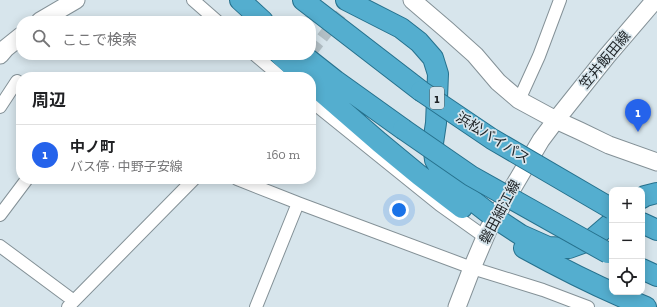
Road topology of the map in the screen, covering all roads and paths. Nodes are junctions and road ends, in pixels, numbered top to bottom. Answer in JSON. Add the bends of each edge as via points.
{"nodes":[{"id":1,"x":76,"y":0,"type":"edge"},
{"id":2,"x":194,"y":0,"type":"edge"},
{"id":3,"x":226,"y":0,"type":"edge"},
{"id":4,"x":240,"y":0,"type":"edge"},
{"id":5,"x":303,"y":0,"type":"edge"},
{"id":6,"x":346,"y":0,"type":"edge"},
{"id":7,"x":412,"y":0,"type":"edge"},
{"id":8,"x":560,"y":0,"type":"edge"},
{"id":9,"x":655,"y":0,"type":"edge"},
{"id":10,"x":49,"y":16,"type":"edge"},
{"id":11,"x":212,"y":16,"type":"edge"},
{"id":12,"x":241,"y":16,"type":"edge"},
{"id":13,"x":258,"y":16,"type":"edge"},
{"id":14,"x":16,"y":40,"type":"edge"},
{"id":15,"x":0,"y":55,"type":"edge"},
{"id":16,"x":261,"y":60,"type":"edge"},
{"id":17,"x":285,"y":60,"type":"edge"},
{"id":18,"x":309,"y":60,"type":"edge"},
{"id":19,"x":275,"y":72,"type":"edge"},
{"id":20,"x":299,"y":72,"type":"edge"},
{"id":21,"x":16,"y":83,"type":"edge"},
{"id":22,"x":316,"y":87,"type":"edge"},
{"id":23,"x":519,"y":100,"type":"junction"},
{"id":24,"x":316,"y":105,"type":"edge"},
{"id":25,"x":0,"y":107,"type":"edge"},
{"id":26,"x":556,"y":120,"type":"junction"},
{"id":27,"x":657,"y":162,"type":"edge"},
{"id":28,"x":23,"y":184,"type":"edge"},
{"id":29,"x":189,"y":184,"type":"edge"},
{"id":30,"x":250,"y":184,"type":"edge"},
{"id":31,"x":657,"y":193,"type":"edge"},
{"id":32,"x":645,"y":196,"type":"edge"},
{"id":33,"x":298,"y":203,"type":"junction"},
{"id":34,"x":609,"y":207,"type":"edge"},
{"id":35,"x":0,"y":216,"type":"edge"},
{"id":36,"x":611,"y":223,"type":"edge"},
{"id":37,"x":645,"y":224,"type":"edge"},
{"id":38,"x":490,"y":228,"type":"junction"},
{"id":39,"x":657,"y":230,"type":"edge"},
{"id":40,"x":0,"y":246,"type":"edge"},
{"id":41,"x":609,"y":253,"type":"edge"},
{"id":42,"x":472,"y":268,"type":"junction"},
{"id":43,"x":645,"y":270,"type":"edge"},
{"id":44,"x":657,"y":276,"type":"edge"},
{"id":45,"x":562,"y":302,"type":"edge"},
{"id":46,"x":71,"y":304,"type":"edge"},
{"id":47,"x":256,"y":307,"type":"edge"},
{"id":48,"x":457,"y":307,"type":"edge"},
{"id":49,"x":588,"y":307,"type":"edge"},
{"id":50,"x":646,"y":307,"type":"edge"}],
"edges":[{"from":1,"to":10,"type":"main road"},
{"from":2,"to":11,"type":"street"},
{"from":3,"to":12,"type":"highway"},
{"from":4,"to":13,"type":"highway"},
{"from":5,"to":34,"type":"highway","name":"浜松バイパス","number":"1","bridge":true,"via":[[421,91],[492,139]]},
{"from":6,"to":38,"type":"highway","number":"1","via":[[401,28],[434,58],[438,74],[433,143],[435,160],[443,174]]},
{"from":7,"to":23,"type":"main road","via":[[475,55],[498,82]]},
{"from":8,"to":23,"type":"street"},
{"from":9,"to":26,"type":"main road","name":"笠井飯田線"},
{"from":14,"to":15,"type":"main road"},
{"from":16,"to":19,"type":"street"},
{"from":17,"to":20,"type":"highway"},
{"from":18,"to":41,"type":"highway","bridge":true,"via":[[471,176]]},
{"from":21,"to":25,"type":"street"},
{"from":22,"to":38,"type":"highway","number":"1","via":[[419,175]]},
{"from":23,"to":26,"type":"main road"},
{"from":24,"to":38,"type":"street","via":[[434,200]]},
{"from":26,"to":27,"type":"main road","via":[[609,145]]},
{"from":26,"to":38,"type":"main road","name":"磐田細江線","via":[[541,140]]},
{"from":28,"to":35,"type":"street"},
{"from":29,"to":46,"type":"street"},
{"from":30,"to":33,"type":"street"},
{"from":31,"to":32,"type":"highway"},
{"from":33,"to":42,"type":"street"},
{"from":33,"to":47,"type":"street"},
{"from":36,"to":38,"type":"highway","number":"1","via":[[591,240],[569,248],[548,247],[521,235]]},
{"from":37,"to":39,"type":"highway"},
{"from":38,"to":42,"type":"main road","name":"磐田細江線"},
{"from":38,"to":50,"type":"highway","number":"1","via":[[575,276]]},
{"from":40,"to":46,"type":"street"},
{"from":42,"to":45,"type":"street","via":[[543,290]]},
{"from":42,"to":48,"type":"main road","name":"磐田細江線"},
{"from":43,"to":44,"type":"highway"},
{"from":45,"to":49,"type":"street"}]}
